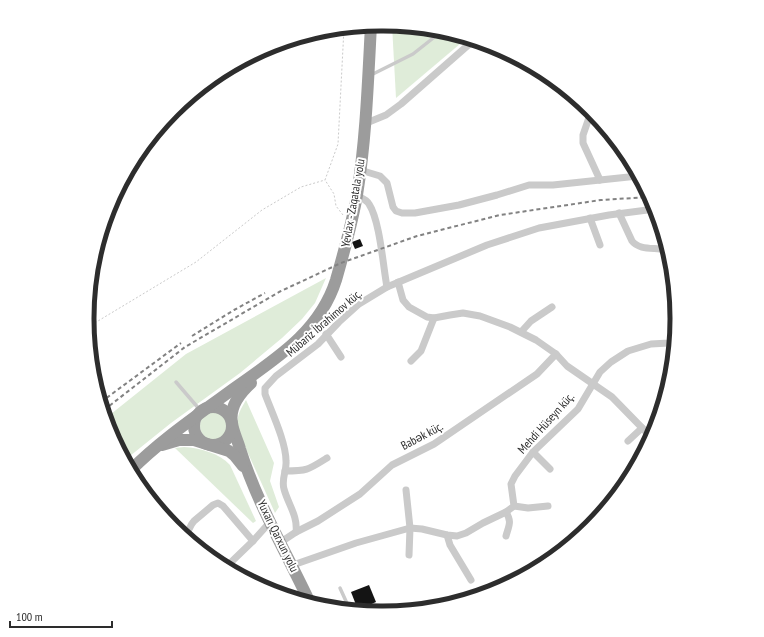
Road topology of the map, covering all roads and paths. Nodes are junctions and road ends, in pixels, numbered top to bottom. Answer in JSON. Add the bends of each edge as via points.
{"nodes":[{"id":1,"x":371,"y":32,"type":"edge"},
{"id":2,"x":344,"y":33,"type":"edge"},
{"id":3,"x":435,"y":36,"type":"edge"},
{"id":4,"x":469,"y":45,"type":"edge"},
{"id":5,"x":368,"y":76,"type":"junction"},
{"id":6,"x":589,"y":119,"type":"edge"},
{"id":7,"x":364,"y":124,"type":"junction"},
{"id":8,"x":360,"y":170,"type":"junction"},
{"id":9,"x":632,"y":177,"type":"edge"},
{"id":10,"x":325,"y":180,"type":"junction"},
{"id":11,"x":600,"y":180,"type":"junction"},
{"id":12,"x":356,"y":195,"type":"junction"},
{"id":13,"x":649,"y":210,"type":"edge"},
{"id":14,"x":619,"y":213,"type":"junction"},
{"id":15,"x":590,"y":218,"type":"junction"},
{"id":16,"x":351,"y":222,"type":"junction"},
{"id":17,"x":600,"y":245,"type":"dead end"},
{"id":18,"x":660,"y":249,"type":"dead end"},
{"id":19,"x":398,"y":282,"type":"junction"},
{"id":20,"x":387,"y":287,"type":"junction"},
{"id":21,"x":552,"y":307,"type":"dead end"},
{"id":22,"x":434,"y":318,"type":"junction"},
{"id":23,"x":94,"y":323,"type":"edge"},
{"id":24,"x":521,"y":332,"type":"junction"},
{"id":25,"x":326,"y":334,"type":"junction"},
{"id":26,"x":668,"y":343,"type":"edge"},
{"id":27,"x":556,"y":354,"type":"junction"},
{"id":28,"x":341,"y":357,"type":"dead end"},
{"id":29,"x":276,"y":358,"type":"junction"},
{"id":30,"x":411,"y":361,"type":"dead end"},
{"id":31,"x":176,"y":382,"type":"dead end"},
{"id":32,"x":592,"y":383,"type":"junction"},
{"id":33,"x":202,"y":412,"type":"junction"},
{"id":34,"x":232,"y":422,"type":"junction"},
{"id":35,"x":642,"y":428,"type":"junction"},
{"id":36,"x":646,"y":432,"type":"edge"},
{"id":37,"x":628,"y":441,"type":"dead end"},
{"id":38,"x":209,"y":445,"type":"junction"},
{"id":39,"x":156,"y":448,"type":"junction"},
{"id":40,"x":533,"y":452,"type":"junction"},
{"id":41,"x":327,"y":458,"type":"dead end"},
{"id":42,"x":136,"y":466,"type":"edge"},
{"id":43,"x":550,"y":469,"type":"dead end"},
{"id":44,"x":247,"y":470,"type":"junction"},
{"id":45,"x":285,"y":471,"type":"junction"},
{"id":46,"x":406,"y":490,"type":"dead end"},
{"id":47,"x":514,"y":506,"type":"junction"},
{"id":48,"x":548,"y":506,"type":"dead end"},
{"id":49,"x":506,"y":512,"type":"junction"},
{"id":50,"x":271,"y":521,"type":"junction"},
{"id":51,"x":410,"y":528,"type":"junction"},
{"id":52,"x":188,"y":531,"type":"edge"},
{"id":53,"x":296,"y":532,"type":"junction"},
{"id":54,"x":447,"y":535,"type":"junction"},
{"id":55,"x":506,"y":536,"type":"dead end"},
{"id":56,"x":253,"y":541,"type":"junction"},
{"id":57,"x":281,"y":542,"type":"junction"},
{"id":58,"x":409,"y":555,"type":"dead end"},
{"id":59,"x":230,"y":563,"type":"edge"},
{"id":60,"x":293,"y":565,"type":"junction"},
{"id":61,"x":471,"y":580,"type":"dead end"},
{"id":62,"x":340,"y":588,"type":"dead end"},
{"id":63,"x":305,"y":595,"type":"edge"},
{"id":64,"x":347,"y":604,"type":"edge"}],
"edges":[{"from":1,"to":5,"type":"highway","name":"Yevlax - Zaqatala yolu"},
{"from":2,"to":10,"type":"path","via":[[338,144]]},
{"from":3,"to":5,"type":"lane","via":[[413,54]]},
{"from":4,"to":7,"type":"street","via":[[401,104],[386,115]]},
{"from":5,"to":7,"type":"highway","name":"Yevlax - Zaqatala yolu"},
{"from":6,"to":11,"type":"street","via":[[583,143]]},
{"from":7,"to":8,"type":"highway","name":"Yevlax - Zaqatala yolu"},
{"from":8,"to":11,"type":"street","via":[[380,176],[387,183],[392,207],[402,213],[459,205],[529,185]]},
{"from":8,"to":12,"type":"highway","name":"Yevlax - Zaqatala yolu"},
{"from":9,"to":11,"type":"street"},
{"from":10,"to":16,"type":"path","via":[[334,194],[336,206]]},
{"from":10,"to":23,"type":"path","via":[[301,186],[262,210],[196,262]]},
{"from":12,"to":16,"type":"highway","name":"Yevlax - Zaqatala yolu"},
{"from":12,"to":20,"type":"street","via":[[369,203],[373,212]]},
{"from":13,"to":14,"type":"street","name":"Mübariz İbrahimov küç."},
{"from":14,"to":15,"type":"street","name":"Mübariz İbrahimov küç."},
{"from":14,"to":18,"type":"street","via":[[635,245]]},
{"from":15,"to":17,"type":"street"},
{"from":15,"to":19,"type":"street","name":"Mübariz İbrahimov küç.","via":[[539,228],[487,245]]},
{"from":16,"to":29,"type":"highway","name":"Yevlax - Zaqatala yolu","via":[[332,293],[324,309],[305,334]]},
{"from":19,"to":20,"type":"street","name":"Mübariz İbrahimov küç."},
{"from":19,"to":22,"type":"street","via":[[403,300],[409,307]]},
{"from":20,"to":25,"type":"street","name":"Mübariz İbrahimov küç.","via":[[359,304]]},
{"from":21,"to":24,"type":"street","via":[[531,321]]},
{"from":22,"to":24,"type":"street","via":[[463,313],[480,316]]},
{"from":22,"to":30,"type":"street","via":[[422,351]]},
{"from":24,"to":27,"type":"street"},
{"from":25,"to":28,"type":"street"},
{"from":25,"to":45,"type":"street","name":"Mübariz İbrahimov küç.","via":[[318,344],[276,376],[265,388],[285,451]]},
{"from":26,"to":32,"type":"street","name":"Mehdi Hüseyn küç.","via":[[650,344],[628,351],[611,362]]},
{"from":27,"to":32,"type":"street","via":[[567,366]]},
{"from":27,"to":53,"type":"street","name":"Babək küç.","via":[[537,374],[434,444],[392,465],[360,494]]},
{"from":29,"to":33,"type":"highway"},
{"from":29,"to":34,"type":"highway","via":[[240,394],[234,407]]},
{"from":31,"to":33,"type":"lane"},
{"from":32,"to":35,"type":"street","via":[[622,407]]},
{"from":32,"to":40,"type":"street","name":"Mehdi Hüseyn küç.","via":[[578,409]]},
{"from":33,"to":34,"type":"highway","via":[[214,408],[222,410]]},
{"from":33,"to":38,"type":"highway","via":[[195,422],[195,430],[199,438]]},
{"from":33,"to":39,"type":"highway"},
{"from":34,"to":38,"type":"highway","via":[[230,435],[225,441]]},
{"from":34,"to":44,"type":"highway"},
{"from":35,"to":36,"type":"street"},
{"from":35,"to":37,"type":"street"},
{"from":38,"to":39,"type":"highway","via":[[194,440],[179,440]]},
{"from":38,"to":44,"type":"highway","via":[[229,451]]},
{"from":39,"to":42,"type":"highway"},
{"from":40,"to":43,"type":"street"},
{"from":40,"to":47,"type":"street","name":"Mehdi Hüseyn küç.","via":[[514,476],[511,484]]},
{"from":41,"to":45,"type":"street","via":[[310,469]]},
{"from":44,"to":50,"type":"highway","name":"Yuxarı Qarxun yolu"},
{"from":45,"to":53,"type":"street","name":"Mübariz İbrahimov küç.","via":[[283,488],[296,520]]},
{"from":46,"to":51,"type":"street"},
{"from":47,"to":48,"type":"street"},
{"from":47,"to":49,"type":"street"},
{"from":49,"to":54,"type":"street","via":[[466,533],[457,536]]},
{"from":49,"to":55,"type":"street","via":[[510,519]]},
{"from":50,"to":56,"type":"street"},
{"from":50,"to":57,"type":"highway","name":"Yuxarı Qarxun yolu"},
{"from":51,"to":54,"type":"street"},
{"from":51,"to":58,"type":"street"},
{"from":51,"to":60,"type":"street"},
{"from":52,"to":56,"type":"street","via":[[194,521],[218,503]]},
{"from":53,"to":57,"type":"street"},
{"from":54,"to":61,"type":"street","via":[[450,545]]},
{"from":56,"to":59,"type":"street"},
{"from":57,"to":60,"type":"highway","name":"Yuxarı Qarxun yolu"},
{"from":60,"to":63,"type":"highway","name":"Yuxarı Qarxun yolu"},
{"from":62,"to":64,"type":"lane"}]}
